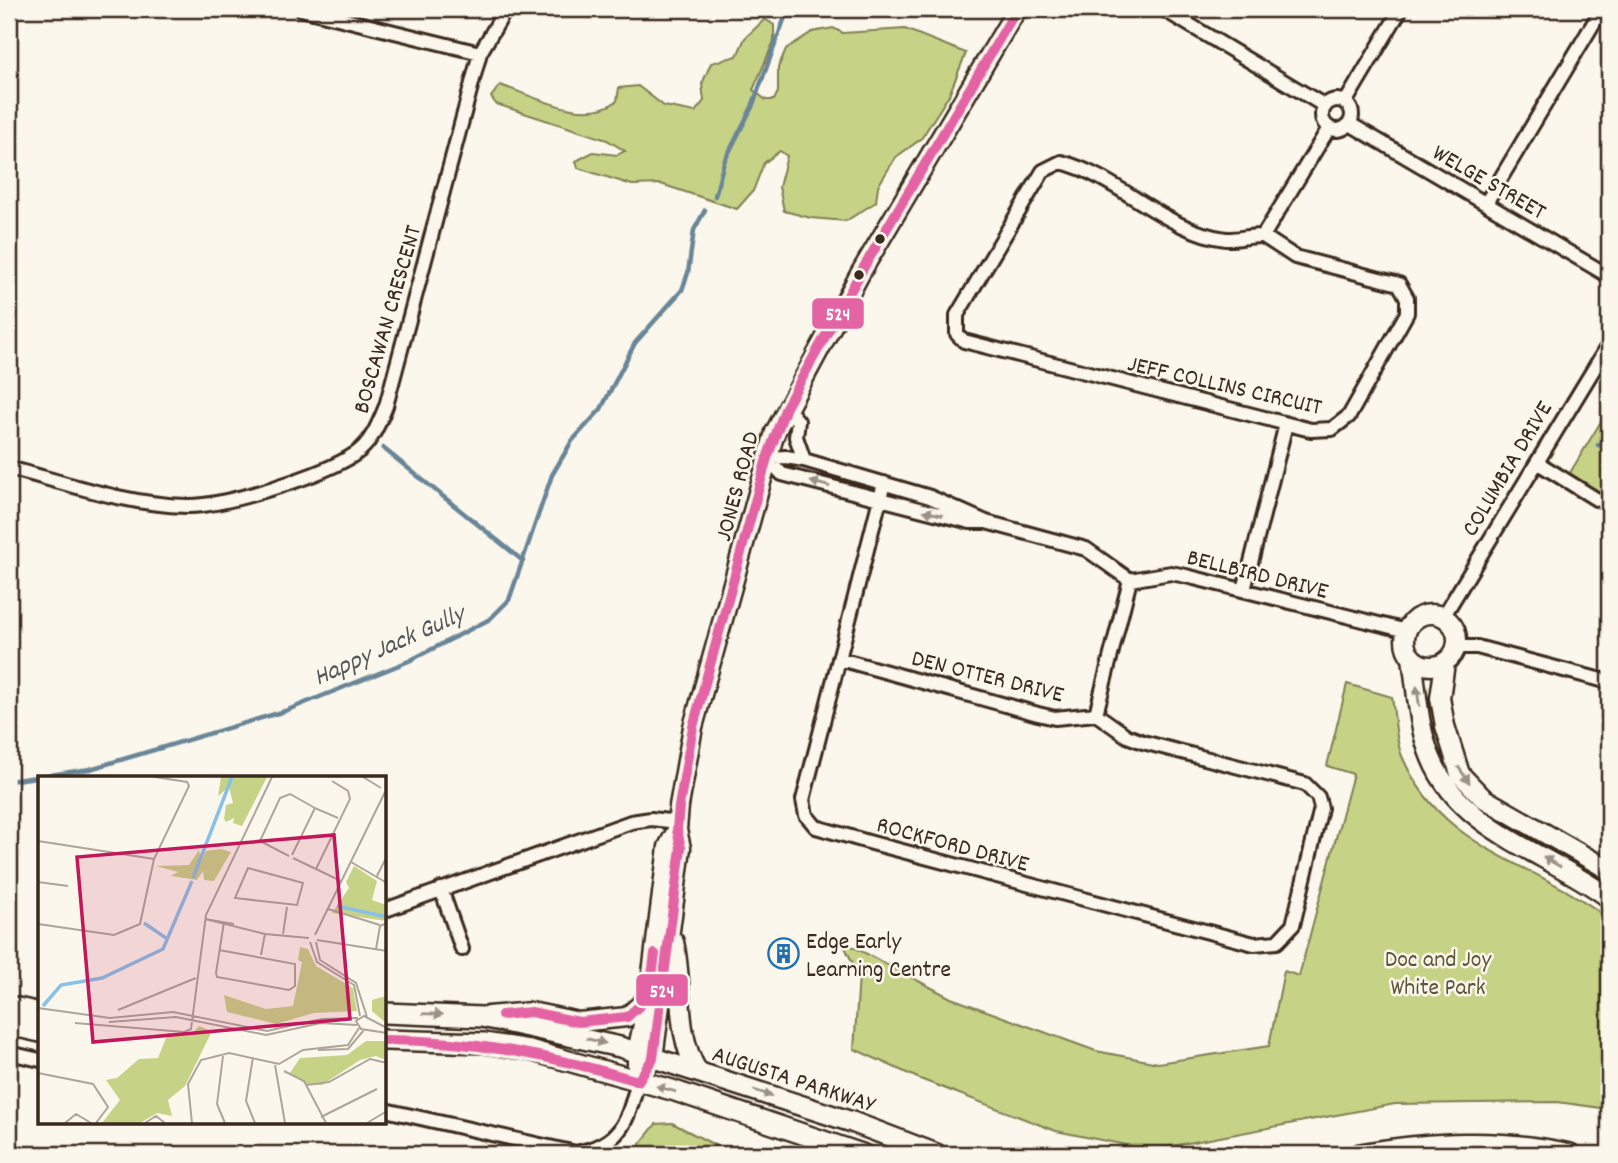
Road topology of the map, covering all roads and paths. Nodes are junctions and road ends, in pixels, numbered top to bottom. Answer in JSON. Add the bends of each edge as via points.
{"nodes":[{"id":1,"x":300,"y":9,"type":"edge"},
{"id":2,"x":506,"y":9,"type":"edge"},
{"id":3,"x":1017,"y":9,"type":"edge"},
{"id":4,"x":1163,"y":9,"type":"edge"},
{"id":5,"x":1401,"y":9,"type":"edge"},
{"id":6,"x":1602,"y":9,"type":"edge"},
{"id":7,"x":480,"y":53,"type":"junction"},
{"id":8,"x":1345,"y":103,"type":"junction"},
{"id":9,"x":1325,"y":106,"type":"junction"},
{"id":10,"x":1350,"y":124,"type":"junction"},
{"id":11,"x":1329,"y":128,"type":"junction"},
{"id":12,"x":1486,"y":203,"type":"junction"},
{"id":13,"x":1263,"y":236,"type":"junction"},
{"id":14,"x":1609,"y":276,"type":"edge"},
{"id":15,"x":1609,"y":344,"type":"edge"},
{"id":16,"x":786,"y":407,"type":"junction"},
{"id":17,"x":1286,"y":424,"type":"junction"},
{"id":18,"x":767,"y":458,"type":"junction"},
{"id":19,"x":804,"y":460,"type":"junction"},
{"id":20,"x":1538,"y":463,"type":"junction"},
{"id":21,"x":9,"y":468,"type":"edge"},
{"id":22,"x":884,"y":483,"type":"junction"},
{"id":23,"x":880,"y":500,"type":"junction"},
{"id":24,"x":1609,"y":502,"type":"edge"},
{"id":25,"x":986,"y":522,"type":"junction"},
{"id":26,"x":1130,"y":580,"type":"junction"},
{"id":27,"x":1244,"y":590,"type":"junction"},
{"id":28,"x":1443,"y":617,"type":"junction"},
{"id":29,"x":1407,"y":631,"type":"junction"},
{"id":30,"x":1457,"y":647,"type":"junction"},
{"id":31,"x":1412,"y":658,"type":"junction"},
{"id":32,"x":840,"y":659,"type":"junction"},
{"id":33,"x":1445,"y":663,"type":"junction"},
{"id":34,"x":1609,"y":682,"type":"edge"},
{"id":35,"x":1096,"y":714,"type":"junction"},
{"id":36,"x":1318,"y":797,"type":"joint"},
{"id":37,"x":678,"y":826,"type":"junction"},
{"id":38,"x":1609,"y":870,"type":"edge"},
{"id":39,"x":441,"y":889,"type":"junction"},
{"id":40,"x":1609,"y":898,"type":"edge"},
{"id":41,"x":387,"y":909,"type":"edge"},
{"id":42,"x":672,"y":932,"type":"junction"},
{"id":43,"x":462,"y":949,"type":"dead end"},
{"id":44,"x":649,"y":998,"type":"junction"},
{"id":45,"x":9,"y":1006,"type":"edge"},
{"id":46,"x":38,"y":1013,"type":"edge"},
{"id":47,"x":387,"y":1013,"type":"edge"},
{"id":48,"x":482,"y":1017,"type":"junction"},
{"id":49,"x":9,"y":1025,"type":"edge"},
{"id":50,"x":38,"y":1032,"type":"edge"},
{"id":51,"x":387,"y":1040,"type":"edge"},
{"id":52,"x":9,"y":1053,"type":"edge"},
{"id":53,"x":645,"y":1055,"type":"junction"},
{"id":54,"x":38,"y":1060,"type":"edge"},
{"id":55,"x":698,"y":1072,"type":"junction"},
{"id":56,"x":638,"y":1081,"type":"junction"},
{"id":57,"x":387,"y":1110,"type":"edge"},
{"id":58,"x":862,"y":1154,"type":"edge"},
{"id":59,"x":936,"y":1154,"type":"edge"},
{"id":60,"x":1360,"y":1154,"type":"edge"},
{"id":61,"x":1570,"y":1154,"type":"edge"}],
"edges":[{"from":1,"to":7,"type":"street"},
{"from":2,"to":7,"type":"street","name":"BOSCAWAN CRESCENT"},
{"from":3,"to":16,"type":"street","name":"JONES ROAD"},
{"from":4,"to":9,"type":"street"},
{"from":5,"to":8,"type":"street"},
{"from":6,"to":12,"type":"street"},
{"from":7,"to":21,"type":"street","name":"BOSCAWAN CRESCENT","via":[[386,405],[376,431],[356,454],[236,499],[188,506],[141,501]]},
{"from":8,"to":9,"type":"street","via":[[1333,101]]},
{"from":8,"to":10,"type":"street","via":[[1352,113]]},
{"from":9,"to":11,"type":"street","via":[[1323,121]]},
{"from":10,"to":11,"type":"street","via":[[1339,130]]},
{"from":10,"to":12,"type":"street","name":"WELGE STREET"},
{"from":11,"to":13,"type":"street"},
{"from":12,"to":14,"type":"street","name":"WELGE STREET"},
{"from":13,"to":17,"type":"street","name":"JEFF COLLINS CIRCUIT","via":[[1295,257],[1399,284],[1407,298],[1404,321],[1349,416],[1332,429]]},
{"from":13,"to":17,"type":"street","name":"JEFF COLLINS CIRCUIT","via":[[1227,239],[1172,221],[1083,168],[1061,162],[1043,170],[955,323],[957,334],[972,345]]},
{"from":15,"to":20,"type":"street","name":"COLUMBIA DRIVE"},
{"from":16,"to":18,"type":"street","name":"JONES ROAD"},
{"from":16,"to":19,"type":"street","via":[[798,421],[796,437]]},
{"from":17,"to":27,"type":"street"},
{"from":18,"to":19,"type":"street"},
{"from":23,"to":18,"type":"street","one_way":true,"via":[[782,474]]},
{"from":18,"to":37,"type":"street","name":"JONES ROAD","via":[[693,727]]},
{"from":19,"to":22,"type":"street"},
{"from":20,"to":24,"type":"street","via":[[1596,499]]},
{"from":20,"to":28,"type":"street","name":"COLUMBIA DRIVE"},
{"from":22,"to":23,"type":"street","name":"ROCKFORD DRIVE"},
{"from":22,"to":25,"type":"street"},
{"from":25,"to":23,"type":"street","one_way":true},
{"from":23,"to":32,"type":"street","name":"ROCKFORD DRIVE"},
{"from":25,"to":26,"type":"street","via":[[1086,550]]},
{"from":26,"to":27,"type":"street","name":"BELLBIRD DRIVE","via":[[1171,573]]},
{"from":26,"to":35,"type":"street"},
{"from":27,"to":29,"type":"street","name":"BELLBIRD DRIVE"},
{"from":28,"to":29,"type":"street","via":[[1426,615]]},
{"from":28,"to":30,"type":"street","via":[[1455,630]]},
{"from":29,"to":31,"type":"street","via":[[1406,645]]},
{"from":30,"to":33,"type":"street"},
{"from":30,"to":34,"type":"street","via":[[1477,647]]},
{"from":31,"to":33,"type":"street","via":[[1431,666]]},
{"from":40,"to":31,"type":"street","one_way":true,"via":[[1471,815],[1443,783],[1423,731]]},
{"from":32,"to":35,"type":"street","name":"DEN OTTER DRIVE","via":[[1038,715]]},
{"from":32,"to":36,"type":"street","name":"ROCKFORD DRIVE","via":[[803,800],[809,822],[827,831],[1266,944],[1277,942],[1293,925],[1320,818]]},
{"from":33,"to":38,"type":"street","one_way":true,"via":[[1440,698],[1461,774],[1483,798]]},
{"from":35,"to":36,"type":"street","name":"DEN OTTER DRIVE","via":[[1127,736],[1305,784]]},
{"from":37,"to":39,"type":"street","via":[[651,820],[631,822]]},
{"from":37,"to":42,"type":"street","name":"JONES ROAD","via":[[681,848]]},
{"from":37,"to":44,"type":"street","name":"JONES ROAD","via":[[668,847]]},
{"from":39,"to":41,"type":"street"},
{"from":39,"to":43,"type":"street"},
{"from":42,"to":53,"type":"street","name":"JONES ROAD"},
{"from":42,"to":55,"type":"street","via":[[680,969],[685,1045]]},
{"from":44,"to":48,"type":"street","via":[[627,1017],[579,1022],[531,1012]]},
{"from":44,"to":53,"type":"street","name":"JONES ROAD"},
{"from":45,"to":46,"type":"main road"},
{"from":47,"to":48,"type":"main road","one_way":true},
{"from":48,"to":53,"type":"main road","one_way":true},
{"from":49,"to":50,"type":"main road"},
{"from":51,"to":56,"type":"main road","via":[[484,1043]]},
{"from":52,"to":54,"type":"street"},
{"from":53,"to":55,"type":"main road","name":"AUGUSTA PARKWAY"},
{"from":53,"to":56,"type":"street","name":"JONES ROAD"},
{"from":55,"to":59,"type":"main road","name":"AUGUSTA PARKWAY","one_way":true},
{"from":56,"to":57,"type":"street","via":[[626,1121],[616,1135],[602,1146],[576,1153]]},
{"from":58,"to":56,"type":"main road","name":"AUGUSTA PARKWAY","one_way":true},
{"from":60,"to":61,"type":"main road","via":[[1405,1146],[1488,1142]]}]}
